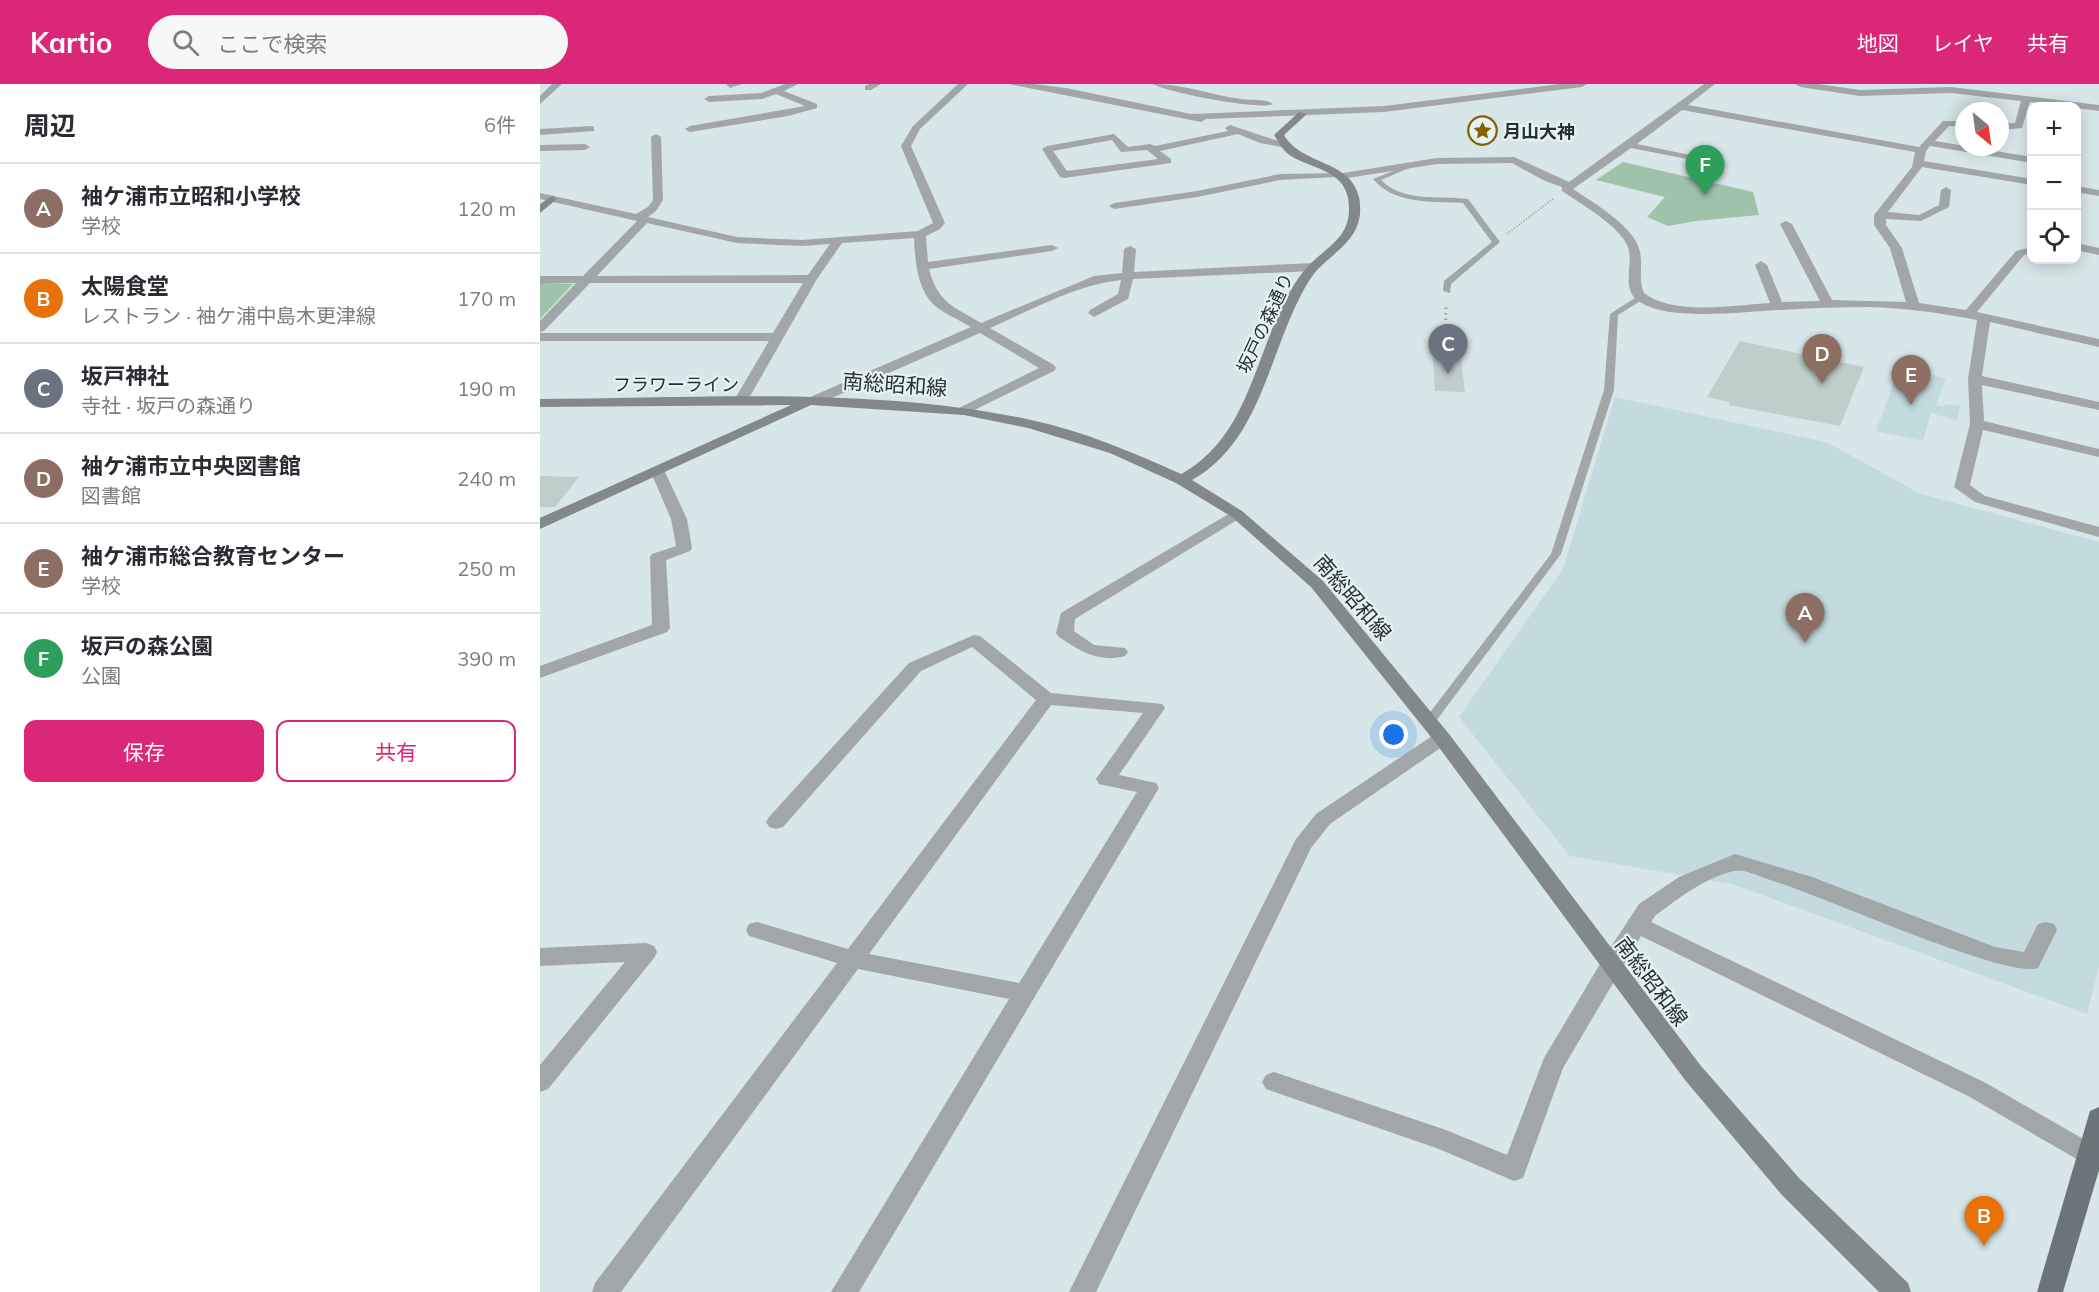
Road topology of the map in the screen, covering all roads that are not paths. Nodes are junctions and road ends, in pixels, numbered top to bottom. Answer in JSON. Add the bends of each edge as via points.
{"nodes":[{"id":1,"x":557,"y":84,"type":"edge"},
{"id":2,"x":793,"y":84,"type":"edge"},
{"id":3,"x":963,"y":84,"type":"edge"},
{"id":4,"x":1014,"y":84,"type":"edge"},
{"id":5,"x":1158,"y":84,"type":"edge"},
{"id":6,"x":1582,"y":84,"type":"edge"},
{"id":7,"x":1710,"y":84,"type":"edge"},
{"id":8,"x":1800,"y":84,"type":"edge"},
{"id":9,"x":1562,"y":85,"type":"edge"},
{"id":10,"x":779,"y":90,"type":"junction"},
{"id":11,"x":2024,"y":96,"type":"junction"},
{"id":12,"x":709,"y":99,"type":"dead end"},
{"id":13,"x":540,"y":100,"type":"edge"},
{"id":14,"x":2052,"y":102,"type":"edge"},
{"id":15,"x":2081,"y":106,"type":"edge"},
{"id":16,"x":1681,"y":108,"type":"junction"},
{"id":17,"x":2099,"y":108,"type":"edge"},
{"id":18,"x":1302,"y":114,"type":"junction"},
{"id":19,"x":1190,"y":117,"type":"junction"},
{"id":20,"x":1955,"y":124,"type":"edge"},
{"id":21,"x":2009,"y":127,"type":"edge"},
{"id":22,"x":591,"y":129,"type":"dead end"},
{"id":23,"x":690,"y":129,"type":"dead end"},
{"id":24,"x":1240,"y":131,"type":"junction"},
{"id":25,"x":540,"y":132,"type":"edge"},
{"id":26,"x":656,"y":136,"type":"dead end"},
{"id":27,"x":1282,"y":144,"type":"junction"},
{"id":28,"x":1629,"y":145,"type":"junction"},
{"id":29,"x":1924,"y":146,"type":"junction"},
{"id":30,"x":585,"y":147,"type":"dead end"},
{"id":31,"x":540,"y":148,"type":"edge"},
{"id":32,"x":1152,"y":150,"type":"junction"},
{"id":33,"x":2027,"y":159,"type":"edge"},
{"id":34,"x":1918,"y":163,"type":"junction"},
{"id":35,"x":1719,"y":164,"type":"dead end"},
{"id":36,"x":1413,"y":165,"type":"junction"},
{"id":37,"x":1340,"y":175,"type":"junction"},
{"id":38,"x":2027,"y":181,"type":"edge"},
{"id":39,"x":1568,"y":187,"type":"junction"},
{"id":40,"x":1946,"y":190,"type":"dead end"},
{"id":41,"x":2081,"y":190,"type":"edge"},
{"id":42,"x":2099,"y":193,"type":"edge"},
{"id":43,"x":540,"y":196,"type":"edge"},
{"id":44,"x":552,"y":198,"type":"junction"},
{"id":45,"x":1114,"y":206,"type":"dead end"},
{"id":46,"x":540,"y":210,"type":"edge"},
{"id":47,"x":1880,"y":214,"type":"junction"},
{"id":48,"x":641,"y":219,"type":"junction"},
{"id":49,"x":1786,"y":224,"type":"dead end"},
{"id":50,"x":920,"y":234,"type":"junction"},
{"id":51,"x":838,"y":242,"type":"junction"},
{"id":52,"x":2081,"y":247,"type":"edge"},
{"id":53,"x":1052,"y":248,"type":"dead end"},
{"id":54,"x":1130,"y":249,"type":"dead end"},
{"id":55,"x":2027,"y":251,"type":"edge"},
{"id":56,"x":2099,"y":252,"type":"edge"},
{"id":57,"x":1761,"y":265,"type":"dead end"},
{"id":58,"x":923,"y":266,"type":"junction"},
{"id":59,"x":1312,"y":267,"type":"junction"},
{"id":60,"x":1128,"y":276,"type":"junction"},
{"id":61,"x":811,"y":279,"type":"junction"},
{"id":62,"x":540,"y":280,"type":"edge"},
{"id":63,"x":587,"y":280,"type":"junction"},
{"id":64,"x":1447,"y":291,"type":"road end"},
{"id":65,"x":1641,"y":298,"type":"junction"},
{"id":66,"x":1828,"y":305,"type":"junction"},
{"id":67,"x":1777,"y":306,"type":"junction"},
{"id":68,"x":1914,"y":306,"type":"junction"},
{"id":69,"x":1094,"y":313,"type":"dead end"},
{"id":70,"x":1977,"y":316,"type":"junction"},
{"id":71,"x":980,"y":326,"type":"junction"},
{"id":72,"x":540,"y":328,"type":"edge"},
{"id":73,"x":540,"y":337,"type":"edge"},
{"id":74,"x":776,"y":337,"type":"junction"},
{"id":75,"x":2099,"y":343,"type":"edge"},
{"id":76,"x":1976,"y":379,"type":"junction"},
{"id":77,"x":813,"y":401,"type":"junction"},
{"id":78,"x":740,"y":402,"type":"junction"},
{"id":79,"x":540,"y":403,"type":"edge"},
{"id":80,"x":2099,"y":406,"type":"edge"},
{"id":81,"x":964,"y":411,"type":"junction"},
{"id":82,"x":1977,"y":424,"type":"junction"},
{"id":83,"x":2099,"y":453,"type":"edge"},
{"id":84,"x":657,"y":470,"type":"junction"},
{"id":85,"x":1181,"y":480,"type":"junction"},
{"id":86,"x":1237,"y":514,"type":"junction"},
{"id":87,"x":540,"y":524,"type":"edge"},
{"id":88,"x":2099,"y":532,"type":"edge"},
{"id":89,"x":1119,"y":652,"type":"dead end"},
{"id":90,"x":540,"y":672,"type":"edge"},
{"id":91,"x":1046,"y":699,"type":"junction"},
{"id":92,"x":1436,"y":730,"type":"junction"},
{"id":93,"x":776,"y":822,"type":"dead end"},
{"id":94,"x":1638,"y":925,"type":"junction"},
{"id":95,"x":757,"y":930,"type":"dead end"},
{"id":96,"x":2046,"y":930,"type":"dead end"},
{"id":97,"x":540,"y":957,"type":"edge"},
{"id":98,"x":852,"y":959,"type":"junction"},
{"id":99,"x":1611,"y":965,"type":"junction"},
{"id":100,"x":1024,"y":993,"type":"junction"},
{"id":101,"x":540,"y":1082,"type":"edge"},
{"id":102,"x":1274,"y":1082,"type":"dead end"},
{"id":103,"x":2099,"y":1118,"type":"edge"},
{"id":104,"x":2095,"y":1158,"type":"edge"},
{"id":105,"x":1885,"y":1287,"type":"edge"},
{"id":106,"x":604,"y":1292,"type":"edge"},
{"id":107,"x":844,"y":1292,"type":"edge"},
{"id":108,"x":1082,"y":1292,"type":"edge"},
{"id":109,"x":2050,"y":1292,"type":"edge"}],
"edges":[{"from":1,"to":13,"type":"street"},
{"from":2,"to":10,"type":"street"},
{"from":3,"to":50,"type":"street","via":[[916,128],[906,146],[939,223]]},
{"from":4,"to":19,"type":"street"},
{"from":5,"to":18,"type":"street","via":[[1241,102],[1308,107]]},
{"from":6,"to":9,"type":"street"},
{"from":7,"to":16,"type":"street"},
{"from":8,"to":11,"type":"street","via":[[1860,93],[1951,90]]},
{"from":9,"to":18,"type":"street","via":[[1384,109]]},
{"from":10,"to":12,"type":"street","via":[[762,96]]},
{"from":10,"to":23,"type":"street","via":[[814,106],[788,114]]},
{"from":11,"to":14,"type":"street"},
{"from":11,"to":21,"type":"street","via":[[2019,126]]},
{"from":15,"to":17,"type":"street"},
{"from":16,"to":28,"type":"street"},
{"from":16,"to":29,"type":"street","via":[[1815,132]]},
{"from":18,"to":19,"type":"street"},
{"from":18,"to":27,"type":"main road","via":[[1280,135]]},
{"from":19,"to":24,"type":"street"},
{"from":20,"to":29,"type":"street","via":[[1946,123]]},
{"from":22,"to":25,"type":"street"},
{"from":24,"to":27,"type":"street"},
{"from":24,"to":32,"type":"street"},
{"from":26,"to":48,"type":"street","via":[[658,200]]},
{"from":27,"to":37,"type":"main road"},
{"from":28,"to":35,"type":"street"},
{"from":28,"to":39,"type":"street"},
{"from":29,"to":33,"type":"street"},
{"from":29,"to":34,"type":"street"},
{"from":30,"to":31,"type":"street"},
{"from":32,"to":32,"type":"street","via":[[1125,150],[1114,137],[1047,149],[1064,175],[1167,161]]},
{"from":34,"to":38,"type":"street"},
{"from":34,"to":47,"type":"street"},
{"from":36,"to":37,"type":"street"},
{"from":36,"to":39,"type":"street","via":[[1466,159],[1514,160]]},
{"from":36,"to":64,"type":"lane","via":[[1376,179],[1390,191],[1465,201],[1496,242],[1447,282]]},
{"from":37,"to":45,"type":"street","via":[[1280,177]]},
{"from":37,"to":59,"type":"main road","name":"坂戸の森通り","via":[[1353,196],[1353,225],[1345,241]]},
{"from":39,"to":65,"type":"street","via":[[1631,242],[1635,251],[1635,291]]},
{"from":40,"to":47,"type":"street","via":[[1944,207],[1921,218]]},
{"from":41,"to":42,"type":"street"},
{"from":43,"to":44,"type":"street"},
{"from":44,"to":46,"type":"main road"},
{"from":44,"to":48,"type":"street"},
{"from":47,"to":68,"type":"street","via":[[1880,225],[1896,248]]},
{"from":48,"to":51,"type":"street","via":[[737,240]]},
{"from":48,"to":63,"type":"street"},
{"from":49,"to":66,"type":"street"},
{"from":50,"to":51,"type":"street"},
{"from":50,"to":58,"type":"street"},
{"from":51,"to":61,"type":"street"},
{"from":52,"to":56,"type":"street"},
{"from":53,"to":58,"type":"street"},
{"from":54,"to":60,"type":"street"},
{"from":55,"to":70,"type":"street","via":[[2020,253]]},
{"from":57,"to":67,"type":"street"},
{"from":58,"to":71,"type":"street","via":[[930,292],[939,303]]},
{"from":59,"to":60,"type":"street"},
{"from":59,"to":85,"type":"main road","name":"坂戸の森通り","via":[[1228,442],[1212,463]]},
{"from":60,"to":69,"type":"street","via":[[1124,296]]},
{"from":60,"to":71,"type":"street","via":[[1098,279]]},
{"from":61,"to":63,"type":"street"},
{"from":61,"to":74,"type":"street"},
{"from":62,"to":63,"type":"street"},
{"from":63,"to":72,"type":"street"},
{"from":65,"to":67,"type":"street","via":[[1665,306],[1713,310]]},
{"from":65,"to":92,"type":"lane","via":[[1614,314],[1609,390],[1556,554]]},
{"from":66,"to":67,"type":"street"},
{"from":66,"to":68,"type":"street"},
{"from":68,"to":70,"type":"street"},
{"from":70,"to":75,"type":"street"},
{"from":70,"to":76,"type":"street"},
{"from":71,"to":77,"type":"street"},
{"from":71,"to":81,"type":"street","via":[[1048,368]]},
{"from":73,"to":74,"type":"street"},
{"from":74,"to":78,"type":"street"},
{"from":76,"to":80,"type":"street"},
{"from":76,"to":82,"type":"street"},
{"from":77,"to":78,"type":"main road","name":"フラワーライン"},
{"from":77,"to":81,"type":"main road","name":"南総昭和線"},
{"from":77,"to":84,"type":"main road","name":"南総昭和線"},
{"from":78,"to":79,"type":"main road","name":"フラワーライン"},
{"from":81,"to":85,"type":"main road","name":"南総昭和線","via":[[1078,437]]},
{"from":82,"to":83,"type":"street"},
{"from":82,"to":88,"type":"street","via":[[1962,487],[1980,499]]},
{"from":84,"to":87,"type":"main road","name":"南総昭和線"},
{"from":84,"to":90,"type":"street","via":[[679,519],[684,548],[658,556],[661,628]]},
{"from":85,"to":86,"type":"main road","name":"南総昭和線"},
{"from":86,"to":89,"type":"street","via":[[1067,617],[1065,633],[1090,650]]},
{"from":86,"to":92,"type":"main road","name":"南総昭和線","via":[[1317,584]]},
{"from":91,"to":93,"type":"street","via":[[974,640],[915,667]]},
{"from":91,"to":98,"type":"street"},
{"from":91,"to":100,"type":"street","via":[[1156,708],[1106,779],[1149,788]]},
{"from":92,"to":99,"type":"main road","name":"南総昭和線"},
{"from":92,"to":108,"type":"street","via":[[1323,819],[1303,844]]},
{"from":94,"to":96,"type":"street","via":[[1647,910],[1686,882],[1734,862],[1805,883],[1993,955],[2031,962]]},
{"from":94,"to":99,"type":"street"},
{"from":94,"to":104,"type":"street","via":[[1976,1089]]},
{"from":95,"to":98,"type":"street"},
{"from":97,"to":101,"type":"street","via":[[646,952]]},
{"from":98,"to":100,"type":"street"},
{"from":98,"to":106,"type":"street"},
{"from":99,"to":102,"type":"street","via":[[1552,1065],[1514,1170],[1446,1141]]},
{"from":99,"to":105,"type":"main road","name":"南総昭和線","via":[[1693,1073]]},
{"from":100,"to":107,"type":"street"},
{"from":103,"to":104,"type":"main road"},
{"from":104,"to":109,"type":"main road"}]}
